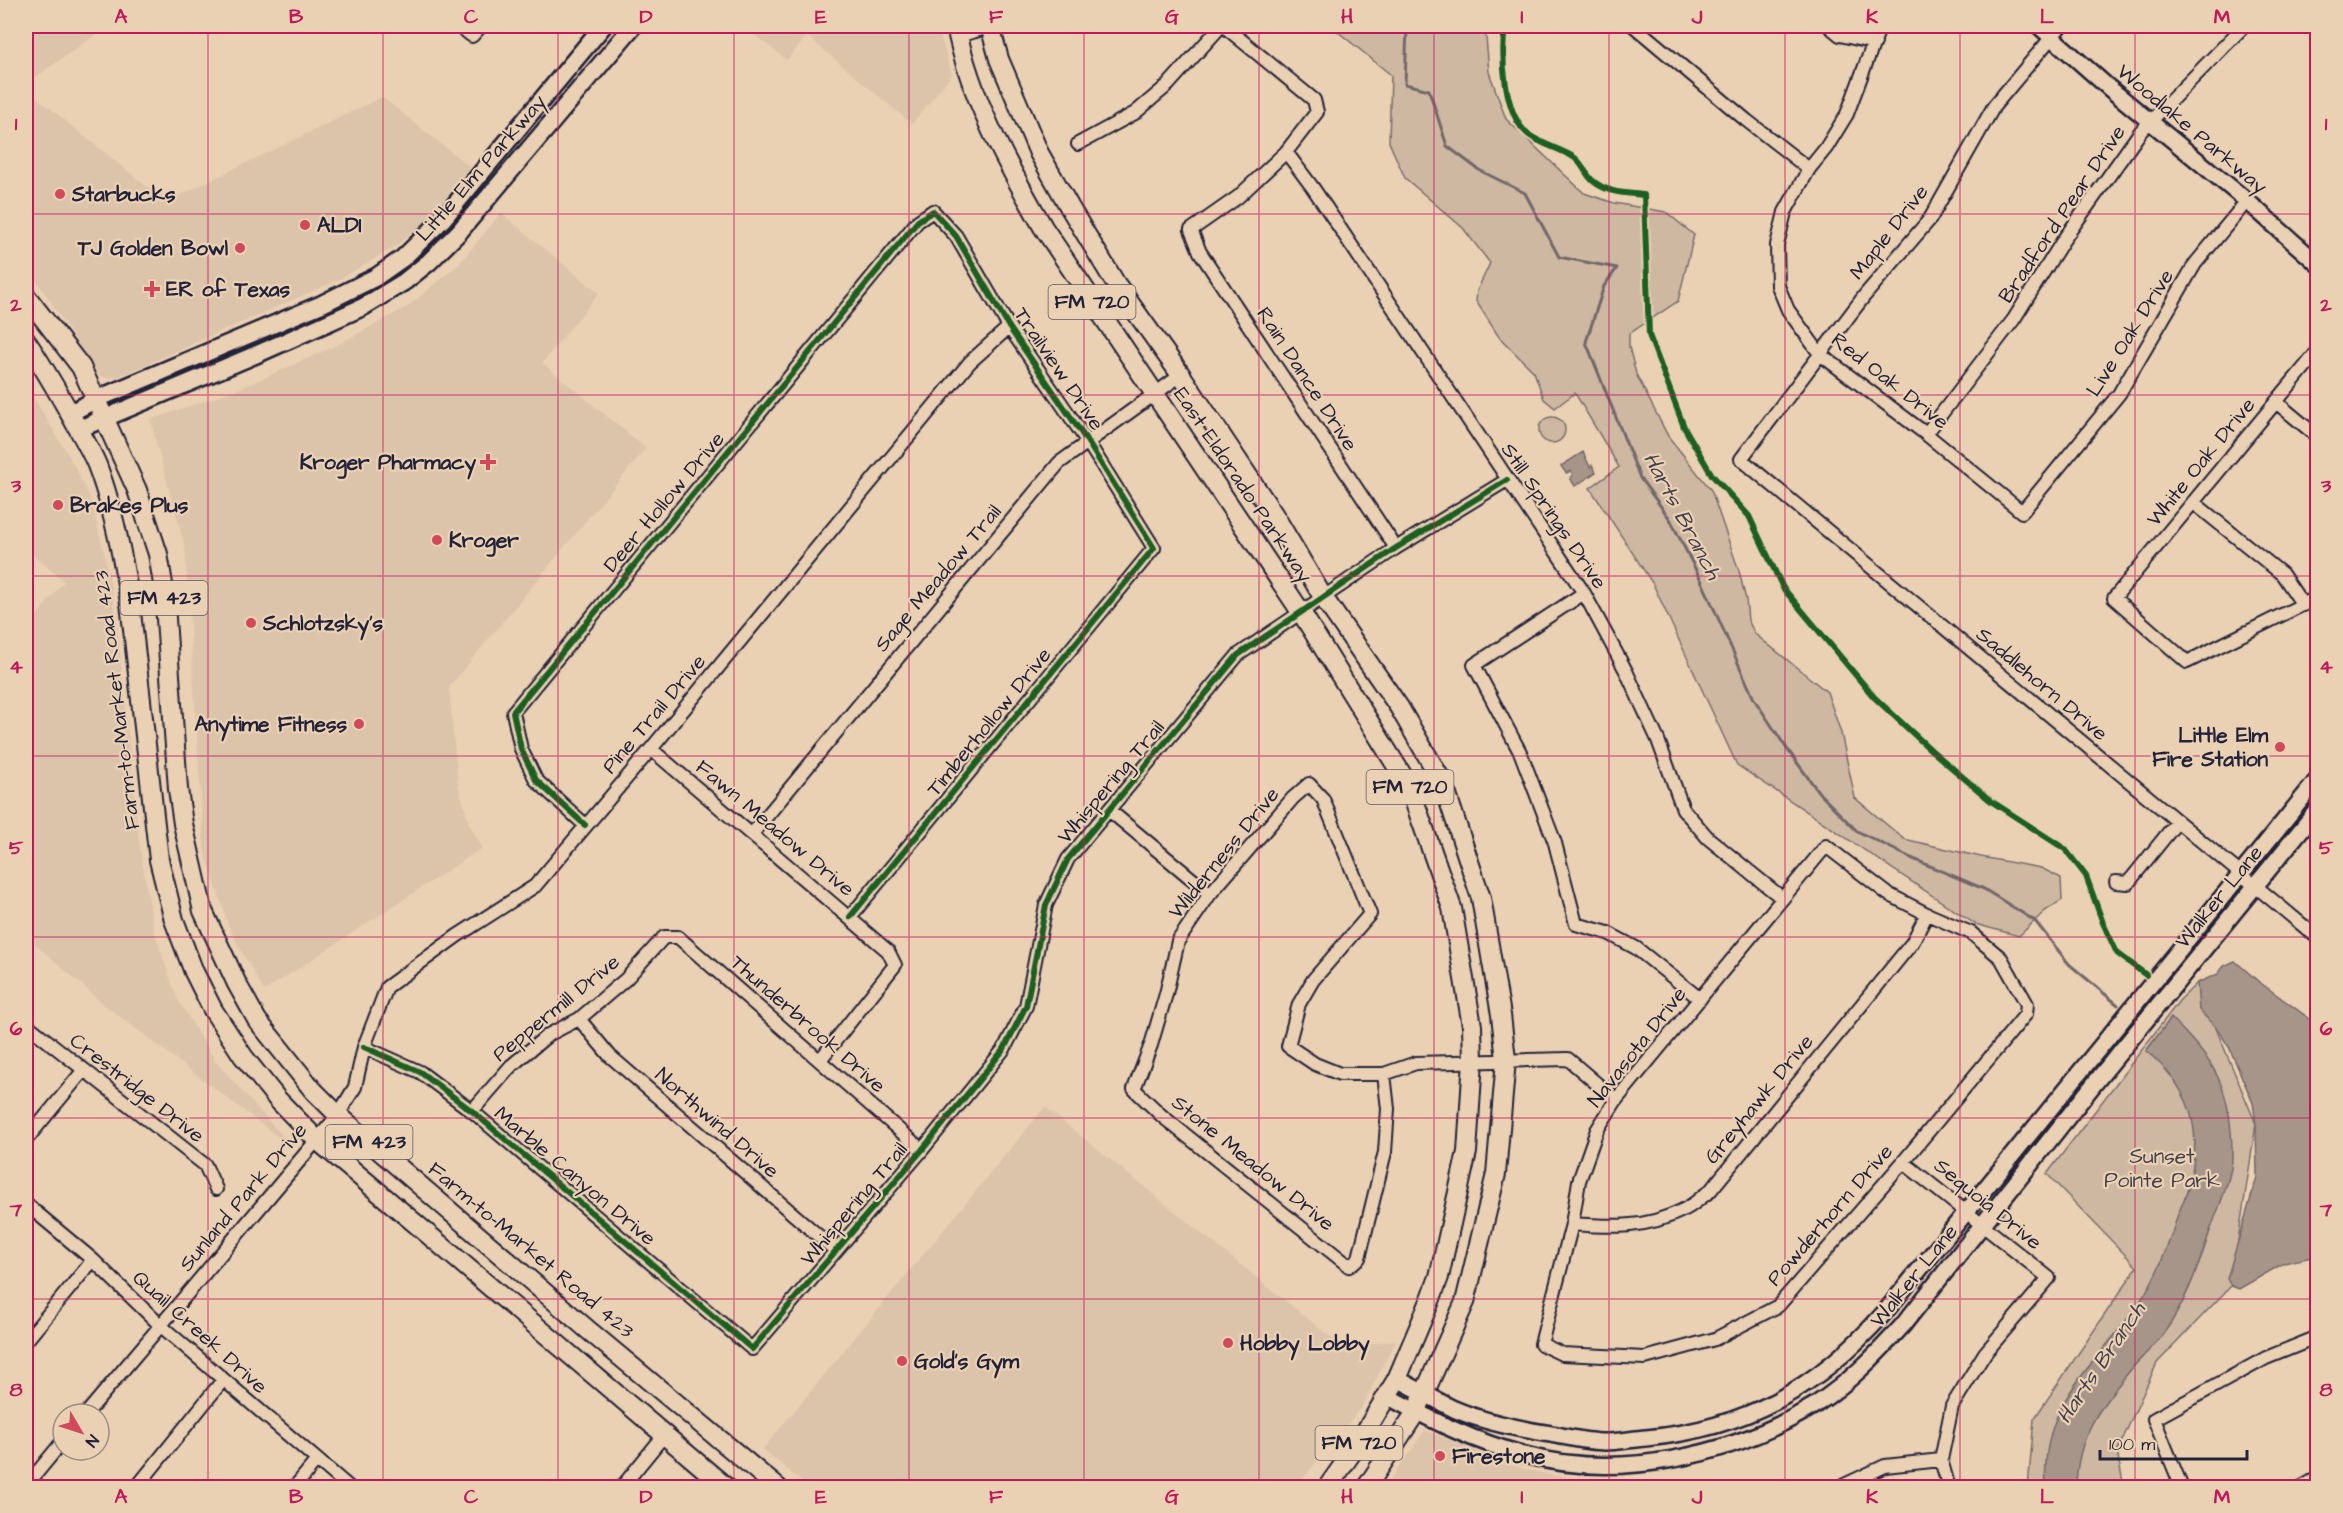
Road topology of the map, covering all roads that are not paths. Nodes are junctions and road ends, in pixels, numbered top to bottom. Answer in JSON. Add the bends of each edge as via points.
{"nodes":[{"id":1,"x":459,"y":26,"type":"edge"},
{"id":2,"x":481,"y":26,"type":"edge"},
{"id":3,"x":603,"y":26,"type":"edge"},
{"id":4,"x":633,"y":26,"type":"edge"},
{"id":5,"x":991,"y":26,"type":"edge"},
{"id":6,"x":1223,"y":26,"type":"edge"},
{"id":7,"x":1634,"y":26,"type":"edge"},
{"id":8,"x":1829,"y":26,"type":"edge"},
{"id":9,"x":1880,"y":26,"type":"edge"},
{"id":10,"x":2039,"y":26,"type":"edge"},
{"id":11,"x":2244,"y":26,"type":"edge"},
{"id":12,"x":957,"y":31,"type":"edge"},
{"id":13,"x":2057,"y":31,"type":"edge"},
{"id":14,"x":1875,"y":43,"type":"junction"},
{"id":15,"x":2151,"y":122,"type":"junction"},
{"id":16,"x":1078,"y":144,"type":"dead end"},
{"id":17,"x":1286,"y":152,"type":"junction"},
{"id":18,"x":1809,"y":169,"type":"junction"},
{"id":19,"x":465,"y":193,"type":"junction"},
{"id":20,"x":2247,"y":201,"type":"junction"},
{"id":21,"x":481,"y":205,"type":"junction"},
{"id":22,"x":933,"y":211,"type":"joint"},
{"id":23,"x":2318,"y":264,"type":"edge"},
{"id":24,"x":26,"y":296,"type":"edge"},
{"id":25,"x":1009,"y":327,"type":"junction"},
{"id":26,"x":26,"y":341,"type":"edge"},
{"id":27,"x":2318,"y":351,"type":"edge"},
{"id":28,"x":1820,"y":354,"type":"junction"},
{"id":29,"x":1181,"y":375,"type":"junction"},
{"id":30,"x":1154,"y":394,"type":"junction"},
{"id":31,"x":97,"y":399,"type":"junction"},
{"id":32,"x":2276,"y":402,"type":"junction"},
{"id":33,"x":105,"y":417,"type":"junction"},
{"id":34,"x":74,"y":421,"type":"junction"},
{"id":35,"x":1926,"y":434,"type":"junction"},
{"id":36,"x":2318,"y":437,"type":"edge"},
{"id":37,"x":1087,"y":441,"type":"junction"},
{"id":38,"x":1741,"y":459,"type":"joint"},
{"id":39,"x":1507,"y":480,"type":"junction"},
{"id":40,"x":2193,"y":502,"type":"junction"},
{"id":41,"x":2022,"y":512,"type":"joint"},
{"id":42,"x":1154,"y":548,"type":"joint"},
{"id":43,"x":1396,"y":548,"type":"junction"},
{"id":44,"x":1584,"y":593,"type":"junction"},
{"id":45,"x":1323,"y":597,"type":"junction"},
{"id":46,"x":2318,"y":597,"type":"edge"},
{"id":47,"x":2303,"y":605,"type":"junction"},
{"id":48,"x":1301,"y":612,"type":"junction"},
{"id":49,"x":651,"y":749,"type":"junction"},
{"id":50,"x":2318,"y":779,"type":"edge"},
{"id":51,"x":178,"y":789,"type":"junction"},
{"id":52,"x":151,"y":792,"type":"junction"},
{"id":53,"x":2318,"y":809,"type":"edge"},
{"id":54,"x":1109,"y":810,"type":"junction"},
{"id":55,"x":2177,"y":822,"type":"junction"},
{"id":56,"x":585,"y":825,"type":"junction"},
{"id":57,"x":752,"y":834,"type":"junction"},
{"id":58,"x":2239,"y":873,"type":"junction"},
{"id":59,"x":2116,"y":882,"type":"dead end"},
{"id":60,"x":2255,"y":886,"type":"junction"},
{"id":61,"x":1210,"y":894,"type":"junction"},
{"id":62,"x":1782,"y":898,"type":"junction"},
{"id":63,"x":1927,"y":914,"type":"junction"},
{"id":64,"x":850,"y":917,"type":"junction"},
{"id":65,"x":664,"y":937,"type":"joint"},
{"id":66,"x":2318,"y":938,"type":"edge"},
{"id":67,"x":1700,"y":999,"type":"junction"},
{"id":68,"x":579,"y":1019,"type":"junction"},
{"id":69,"x":26,"y":1024,"type":"edge"},
{"id":70,"x":364,"y":1047,"type":"junction"},
{"id":71,"x":820,"y":1060,"type":"junction"},
{"id":72,"x":1473,"y":1060,"type":"junction"},
{"id":73,"x":1506,"y":1060,"type":"junction"},
{"id":74,"x":83,"y":1071,"type":"junction"},
{"id":75,"x":1384,"y":1074,"type":"junction"},
{"id":76,"x":1134,"y":1089,"type":"joint"},
{"id":77,"x":1616,"y":1100,"type":"junction"},
{"id":78,"x":472,"y":1111,"type":"junction"},
{"id":79,"x":338,"y":1115,"type":"junction"},
{"id":80,"x":26,"y":1140,"type":"edge"},
{"id":81,"x":317,"y":1140,"type":"junction"},
{"id":82,"x":922,"y":1150,"type":"junction"},
{"id":83,"x":1903,"y":1162,"type":"junction"},
{"id":84,"x":216,"y":1189,"type":"dead end"},
{"id":85,"x":26,"y":1204,"type":"edge"},
{"id":86,"x":1966,"y":1212,"type":"junction"},
{"id":87,"x":1572,"y":1224,"type":"junction"},
{"id":88,"x":1982,"y":1225,"type":"junction"},
{"id":89,"x":836,"y":1251,"type":"junction"},
{"id":90,"x":93,"y":1260,"type":"junction"},
{"id":91,"x":160,"y":1325,"type":"junction"},
{"id":92,"x":587,"y":1329,"type":"junction"},
{"id":93,"x":2318,"y":1337,"type":"edge"},
{"id":94,"x":26,"y":1341,"type":"edge"},
{"id":95,"x":1541,"y":1344,"type":"joint"},
{"id":96,"x":753,"y":1349,"type":"joint"},
{"id":97,"x":567,"y":1351,"type":"junction"},
{"id":98,"x":1397,"y":1379,"type":"junction"},
{"id":99,"x":224,"y":1380,"type":"junction"},
{"id":100,"x":1425,"y":1393,"type":"junction"},
{"id":101,"x":1388,"y":1396,"type":"junction"},
{"id":102,"x":96,"y":1402,"type":"edge"},
{"id":103,"x":1416,"y":1412,"type":"junction"},
{"id":104,"x":665,"y":1434,"type":"junction"},
{"id":105,"x":51,"y":1456,"type":"edge"},
{"id":106,"x":317,"y":1460,"type":"junction"},
{"id":107,"x":1941,"y":1460,"type":"junction"},
{"id":108,"x":2318,"y":1478,"type":"edge"},
{"id":109,"x":26,"y":1486,"type":"edge"},
{"id":110,"x":136,"y":1488,"type":"edge"},
{"id":111,"x":294,"y":1488,"type":"edge"},
{"id":112,"x":350,"y":1488,"type":"edge"},
{"id":113,"x":621,"y":1488,"type":"edge"},
{"id":114,"x":727,"y":1488,"type":"edge"},
{"id":115,"x":778,"y":1488,"type":"edge"},
{"id":116,"x":1327,"y":1488,"type":"edge"},
{"id":117,"x":1366,"y":1488,"type":"edge"},
{"id":118,"x":1838,"y":1488,"type":"edge"},
{"id":119,"x":1948,"y":1488,"type":"edge"},
{"id":120,"x":2182,"y":1488,"type":"edge"},
{"id":121,"x":2300,"y":1488,"type":"edge"}],
"edges":[{"from":1,"to":2,"type":"street","via":[[472,36]]},
{"from":3,"to":19,"type":"main road","name":"Little Elm Parkway"},
{"from":4,"to":21,"type":"main road","name":"Little Elm Parkway"},
{"from":5,"to":12,"type":"street"},
{"from":5,"to":29,"type":"main road","name":"East Eldorado Parkway","via":[[999,59],[1039,153],[1116,284]]},
{"from":6,"to":16,"type":"street","via":[[1168,85],[1135,113]]},
{"from":6,"to":17,"type":"street","via":[[1314,100],[1317,112]]},
{"from":7,"to":18,"type":"street"},
{"from":8,"to":14,"type":"street","via":[[1840,35]]},
{"from":9,"to":14,"type":"street","name":"Red Oak Drive"},
{"from":10,"to":13,"type":"street","name":"Woodlake Parkway"},
{"from":11,"to":15,"type":"street","name":"Bradford Pear Drive"},
{"from":12,"to":30,"type":"main road","name":"East Eldorado Parkway","number":"FM 720","via":[[964,60],[1006,162],[1042,227]]},
{"from":13,"to":15,"type":"street","name":"Woodlake Parkway","via":[[2108,87]]},
{"from":13,"to":28,"type":"street","name":"Maple Drive","via":[[1994,106],[1930,219]]},
{"from":14,"to":18,"type":"street","name":"Red Oak Drive","via":[[1847,114]]},
{"from":15,"to":20,"type":"street","name":"Woodlake Parkway"},
{"from":15,"to":35,"type":"street","name":"Bradford Pear Drive","via":[[2064,239],[2014,319]]},
{"from":17,"to":39,"type":"street","name":"Still Springs Drive"},
{"from":17,"to":43,"type":"street","name":"Rain Dance Drive","via":[[1238,197],[1191,230],[1200,252]]},
{"from":18,"to":28,"type":"street","name":"Red Oak Drive","via":[[1785,212],[1776,271],[1788,310]]},
{"from":19,"to":21,"type":"main road"},
{"from":19,"to":31,"type":"main road","name":"Little Elm Parkway","via":[[425,238],[376,277],[322,304]]},
{"from":20,"to":23,"type":"street","name":"Woodlake Parkway"},
{"from":20,"to":41,"type":"street","name":"Live Oak Drive","via":[[2195,264],[2119,394]]},
{"from":21,"to":33,"type":"main road","name":"Little Elm Parkway","via":[[429,262],[363,307]]},
{"from":22,"to":25,"type":"street","name":"Trailview Drive","via":[[956,236]]},
{"from":22,"to":56,"type":"street","name":"Deer Hollow Drive","via":[[918,221],[513,711],[521,749],[536,780]]},
{"from":24,"to":31,"type":"main road","name":"Farm-to-Market Road 423","number":"FM 423","via":[[81,367]]},
{"from":25,"to":37,"type":"street","name":"Trailview Drive"},
{"from":25,"to":49,"type":"street","name":"Pine Trail Drive","via":[[970,362]]},
{"from":26,"to":34,"type":"main road","name":"Farm-to-Market Road 423","number":"FM 423"},
{"from":27,"to":32,"type":"street","name":"White Oak Drive"},
{"from":28,"to":35,"type":"street","name":"Red Oak Drive"},
{"from":28,"to":38,"type":"street","name":"Maple Drive"},
{"from":29,"to":30,"type":"street","name":"Sage Meadow Trail"},
{"from":29,"to":45,"type":"main road","name":"East Eldorado Parkway"},
{"from":30,"to":37,"type":"street","name":"Sage Meadow Trail"},
{"from":30,"to":48,"type":"main road","name":"East Eldorado Parkway","number":"FM 720"},
{"from":31,"to":33,"type":"main road","name":"Farm-to-Market Road 423","number":"FM 423"},
{"from":31,"to":34,"type":"main road","name":"Little Elm Parkway"},
{"from":32,"to":36,"type":"street"},
{"from":32,"to":40,"type":"street","name":"White Oak Drive"},
{"from":33,"to":34,"type":"main road","name":"Little Elm Parkway"},
{"from":33,"to":51,"type":"main road","name":"Farm-to-Market Road 423","number":"FM 423","via":[[137,490],[158,554]]},
{"from":34,"to":52,"type":"main road","name":"Farm-to-Market Road 423","number":"FM 423","via":[[97,465],[124,562]]},
{"from":35,"to":41,"type":"street","name":"Red Oak Drive"},
{"from":37,"to":42,"type":"street","name":"Trailview Drive"},
{"from":37,"to":57,"type":"street","name":"Sage Meadow Trail","via":[[1059,463]]},
{"from":38,"to":55,"type":"street","name":"Saddlehorn Drive"},
{"from":39,"to":43,"type":"street","name":"Whispering Trail"},
{"from":39,"to":44,"type":"street","name":"Still Springs Drive"},
{"from":40,"to":47,"type":"street","via":[[2282,574]]},
{"from":40,"to":47,"type":"street","name":"White Oak Drive","via":[[2114,598],[2187,662]]},
{"from":42,"to":64,"type":"street","name":"Timberhollow Drive"},
{"from":43,"to":45,"type":"street","name":"Whispering Trail"},
{"from":44,"to":62,"type":"street","name":"Still Springs Drive","via":[[1658,740],[1683,808],[1708,838]]},
{"from":44,"to":67,"type":"street","via":[[1474,665],[1521,754],[1556,843],[1576,924],[1608,933],[1636,948]]},
{"from":45,"to":48,"type":"street","name":"Whispering Trail"},
{"from":45,"to":73,"type":"main road","name":"East Eldorado Parkway","via":[[1399,707],[1443,783],[1481,898]]},
{"from":46,"to":47,"type":"street"},
{"from":48,"to":54,"type":"street","name":"Whispering Trail","via":[[1238,655]]},
{"from":48,"to":72,"type":"main road","name":"East Eldorado Parkway","number":"FM 720","via":[[1409,786],[1452,908],[1472,1026]]},
{"from":49,"to":56,"type":"street","name":"Pine Trail Drive"},
{"from":49,"to":57,"type":"street","name":"Fawn Meadow Drive"},
{"from":50,"to":58,"type":"street","name":"Walker Lane"},
{"from":51,"to":52,"type":"main road"},
{"from":51,"to":79,"type":"main road","name":"Farm-to-Market Road 423","number":"FM 423","via":[[203,911],[237,984],[276,1045]]},
{"from":52,"to":81,"type":"main road","name":"Farm-to-Market Road 423","number":"FM 423","via":[[159,860],[174,920],[194,972],[243,1056]]},
{"from":53,"to":60,"type":"street","name":"Walker Lane"},
{"from":54,"to":61,"type":"street"},
{"from":54,"to":82,"type":"street","name":"Whispering Trail","via":[[1068,859],[1046,905],[1026,1006],[1004,1049]]},
{"from":55,"to":58,"type":"street","name":"Saddlehorn Drive"},
{"from":55,"to":59,"type":"street","via":[[2128,883]]},
{"from":56,"to":70,"type":"street","name":"Pine Trail Drive","via":[[534,886],[387,987]]},
{"from":57,"to":64,"type":"street","name":"Fawn Meadow Drive"},
{"from":58,"to":60,"type":"street","name":"Saddlehorn Drive"},
{"from":58,"to":86,"type":"street","name":"Walker Lane"},
{"from":60,"to":66,"type":"street","name":"Saddlehorn Drive"},
{"from":60,"to":88,"type":"street","name":"Walker Lane"},
{"from":61,"to":75,"type":"street","name":"Wilderness Drive","via":[[1293,798],[1310,784],[1323,799],[1370,914],[1313,980],[1299,1004],[1288,1046],[1315,1065],[1340,1074]]},
{"from":61,"to":76,"type":"street","name":"Wilderness Drive","via":[[1178,941],[1151,1045]]},
{"from":62,"to":63,"type":"street","name":"Navasota Drive","via":[[1826,846],[1888,894]]},
{"from":62,"to":67,"type":"street","name":"Navasota Drive"},
{"from":63,"to":83,"type":"street","name":"Powderhorn Drive","via":[[1971,933],[2001,958],[2028,1004],[2026,1014]]},
{"from":63,"to":87,"type":"street","name":"Greyhawk Drive","via":[[1912,943],[1710,1191],[1684,1210],[1654,1221],[1619,1227]]},
{"from":64,"to":71,"type":"street","name":"Fawn Meadow Drive","via":[[888,951],[895,965]]},
{"from":65,"to":68,"type":"street","name":"Peppermill Drive","via":[[626,979]]},
{"from":65,"to":71,"type":"street","name":"Thunderbrook Drive","via":[[678,937]]},
{"from":67,"to":77,"type":"street","name":"Navasota Drive"},
{"from":68,"to":78,"type":"street","name":"Peppermill Drive","via":[[548,1035],[511,1066]]},
{"from":68,"to":89,"type":"street","name":"Northwind Drive","via":[[610,1056]]},
{"from":69,"to":74,"type":"street","name":"Crestridge Drive"},
{"from":70,"to":78,"type":"street","name":"Marble Canyon Drive","via":[[420,1072]]},
{"from":70,"to":79,"type":"street","name":"Pine Trail Drive","via":[[355,1087]]},
{"from":71,"to":82,"type":"street","name":"Thunderbrook Drive"},
{"from":72,"to":73,"type":"street"},
{"from":72,"to":75,"type":"street","via":[[1416,1063]]},
{"from":72,"to":98,"type":"main road","name":"East Eldorado Parkway","number":"FM 720","via":[[1467,1152],[1439,1277]]},
{"from":73,"to":77,"type":"street","via":[[1568,1059]]},
{"from":73,"to":100,"type":"main road","name":"East Eldorado Parkway","via":[[1496,1174],[1465,1302]]},
{"from":74,"to":80,"type":"street"},
{"from":74,"to":84,"type":"street","name":"Crestridge Drive","via":[[205,1165]]},
{"from":75,"to":76,"type":"street","name":"Stone Meadow Drive","via":[[1388,1109],[1384,1152],[1359,1258],[1349,1266],[1162,1116]]},
{"from":77,"to":87,"type":"street","name":"Navasota Drive","via":[[1597,1130],[1579,1181]]},
{"from":78,"to":96,"type":"street","name":"Marble Canyon Drive"},
{"from":79,"to":81,"type":"street","name":"Sunland Park Drive"},
{"from":79,"to":92,"type":"main road","name":"Farm-to-Market Road 423","number":"FM 423"},
{"from":81,"to":91,"type":"street","name":"Sunland Park Drive"},
{"from":81,"to":97,"type":"main road","name":"Farm-to-Market Road 423","number":"FM 423"},
{"from":82,"to":89,"type":"street","name":"Whispering Trail"},
{"from":83,"to":86,"type":"street","name":"Sequoia Drive"},
{"from":83,"to":95,"type":"street","name":"Powderhorn Drive","via":[[1778,1306],[1714,1339],[1645,1358],[1562,1354]]},
{"from":85,"to":90,"type":"street","name":"Quail Creek Drive"},
{"from":86,"to":88,"type":"street","name":"Sequoia Drive"},
{"from":86,"to":100,"type":"street","name":"Walker Lane","via":[[1844,1356],[1779,1401],[1723,1424],[1678,1435],[1604,1442],[1521,1429],[1454,1409]]},
{"from":87,"to":95,"type":"street","name":"Navasota Drive"},
{"from":88,"to":103,"type":"street","name":"Walker Lane","via":[[1876,1356],[1846,1383],[1781,1423],[1724,1445],[1647,1462],[1575,1463],[1526,1455],[1470,1437]]},
{"from":88,"to":107,"type":"street","name":"Sequoia Drive","via":[[2049,1278],[1985,1353],[1952,1406]]},
{"from":89,"to":96,"type":"street","name":"Whispering Trail"},
{"from":90,"to":91,"type":"street","name":"Quail Creek Drive"},
{"from":90,"to":94,"type":"street"},
{"from":91,"to":99,"type":"street","name":"Quail Creek Drive"},
{"from":91,"to":102,"type":"street","name":"Sunland Park Drive"},
{"from":92,"to":97,"type":"main road"},
{"from":92,"to":115,"type":"main road","name":"Farm-to-Market Road 423","number":"FM 423"},
{"from":93,"to":120,"type":"street","via":[[2266,1358],[2154,1419]]},
{"from":97,"to":104,"type":"main road","name":"Farm-to-Market Road 423","number":"FM 423"},
{"from":98,"to":100,"type":"street","name":"Walker Lane"},
{"from":98,"to":101,"type":"main road","name":"East Eldorado Parkway","number":"FM 720"},
{"from":99,"to":106,"type":"street","name":"Quail Creek Drive"},
{"from":99,"to":110,"type":"street"},
{"from":100,"to":103,"type":"main road","name":"East Eldorado Parkway"},
{"from":101,"to":103,"type":"street","name":"Walker Lane"},
{"from":101,"to":116,"type":"main road","name":"East Eldorado Parkway","number":"FM 720"},
{"from":103,"to":117,"type":"main road","name":"East Eldorado Parkway"},
{"from":104,"to":113,"type":"street"},
{"from":104,"to":114,"type":"main road","name":"Farm-to-Market Road 423","number":"FM 423"},
{"from":105,"to":109,"type":"street"},
{"from":106,"to":111,"type":"street"},
{"from":106,"to":112,"type":"street","name":"Quail Creek Drive"},
{"from":107,"to":118,"type":"street","via":[[1885,1466]]},
{"from":107,"to":119,"type":"street"},
{"from":108,"to":121,"type":"street"}]}
